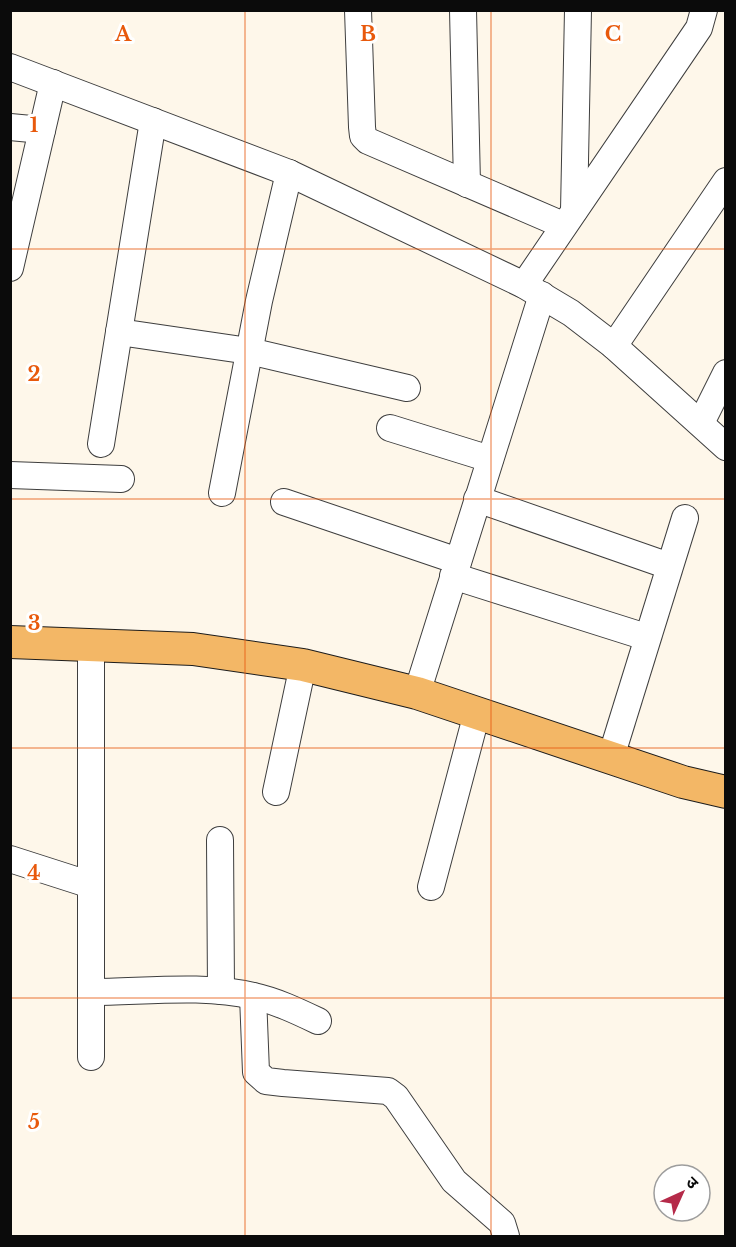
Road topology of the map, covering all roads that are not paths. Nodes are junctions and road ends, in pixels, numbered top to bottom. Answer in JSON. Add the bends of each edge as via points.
{"nodes":[{"id":1,"x":358,"y":10,"type":"edge"},
{"id":2,"x":463,"y":10,"type":"edge"},
{"id":3,"x":578,"y":10,"type":"edge"},
{"id":4,"x":704,"y":10,"type":"edge"},
{"id":5,"x":10,"y":67,"type":"edge"},
{"id":6,"x":53,"y":83,"type":"junction"},
{"id":7,"x":153,"y":121,"type":"junction"},
{"id":8,"x":10,"y":127,"type":"edge"},
{"id":9,"x":42,"y":130,"type":"junction"},
{"id":10,"x":289,"y":173,"type":"junction"},
{"id":11,"x":726,"y":181,"type":"edge"},
{"id":12,"x":467,"y":184,"type":"junction"},
{"id":13,"x":568,"y":218,"type":"junction"},
{"id":14,"x":10,"y":268,"type":"edge"},
{"id":15,"x":533,"y":290,"type":"junction"},
{"id":16,"x":119,"y":332,"type":"junction"},
{"id":17,"x":614,"y":346,"type":"junction"},
{"id":18,"x":249,"y":351,"type":"junction"},
{"id":19,"x":726,"y":373,"type":"edge"},
{"id":20,"x":407,"y":388,"type":"dead end"},
{"id":21,"x":701,"y":423,"type":"junction"},
{"id":22,"x":390,"y":429,"type":"dead end"},
{"id":23,"x":724,"y":442,"type":"edge"},
{"id":24,"x":101,"y":444,"type":"dead end"},
{"id":25,"x":490,"y":459,"type":"junction"},
{"id":26,"x":10,"y":475,"type":"edge"},
{"id":27,"x":121,"y":480,"type":"dead end"},
{"id":28,"x":222,"y":493,"type":"dead end"},
{"id":29,"x":477,"y":499,"type":"junction"},
{"id":30,"x":284,"y":502,"type":"dead end"},
{"id":31,"x":685,"y":518,"type":"dead end"},
{"id":32,"x":669,"y":566,"type":"junction"},
{"id":33,"x":455,"y":568,"type":"junction"},
{"id":34,"x":646,"y":638,"type":"junction"},
{"id":35,"x":10,"y":642,"type":"edge"},
{"id":36,"x":91,"y":645,"type":"junction"},
{"id":37,"x":303,"y":665,"type":"junction"},
{"id":38,"x":417,"y":693,"type":"junction"},
{"id":39,"x":477,"y":713,"type":"junction"},
{"id":40,"x":610,"y":757,"type":"junction"},
{"id":41,"x":276,"y":792,"type":"dead end"},
{"id":42,"x":726,"y":792,"type":"edge"},
{"id":43,"x":220,"y":840,"type":"dead end"},
{"id":44,"x":10,"y":859,"type":"edge"},
{"id":45,"x":91,"y":885,"type":"junction"},
{"id":46,"x":431,"y":887,"type":"dead end"},
{"id":47,"x":221,"y":991,"type":"junction"},
{"id":48,"x":91,"y":992,"type":"junction"},
{"id":49,"x":253,"y":996,"type":"junction"},
{"id":50,"x":318,"y":1022,"type":"dead end"},
{"id":51,"x":91,"y":1057,"type":"dead end"},
{"id":52,"x":506,"y":1236,"type":"edge"}],
"edges":[{"from":1,"to":12,"type":"street","via":[[363,136]]},
{"from":2,"to":12,"type":"street"},
{"from":3,"to":13,"type":"street"},
{"from":4,"to":13,"type":"street","via":[[699,28]]},
{"from":5,"to":6,"type":"street"},
{"from":6,"to":7,"type":"street"},
{"from":6,"to":9,"type":"street"},
{"from":7,"to":10,"type":"street"},
{"from":7,"to":16,"type":"street"},
{"from":8,"to":9,"type":"street"},
{"from":9,"to":14,"type":"street"},
{"from":10,"to":15,"type":"street"},
{"from":10,"to":18,"type":"street"},
{"from":11,"to":17,"type":"street"},
{"from":12,"to":13,"type":"street"},
{"from":13,"to":15,"type":"street"},
{"from":15,"to":17,"type":"street","via":[[572,313]]},
{"from":15,"to":25,"type":"street"},
{"from":16,"to":18,"type":"street"},
{"from":16,"to":24,"type":"street"},
{"from":17,"to":21,"type":"street"},
{"from":18,"to":20,"type":"street"},
{"from":18,"to":28,"type":"street"},
{"from":19,"to":21,"type":"street"},
{"from":21,"to":23,"type":"street"},
{"from":22,"to":25,"type":"street"},
{"from":25,"to":29,"type":"street"},
{"from":26,"to":27,"type":"street"},
{"from":29,"to":32,"type":"street"},
{"from":29,"to":33,"type":"street"},
{"from":30,"to":33,"type":"street"},
{"from":31,"to":32,"type":"street"},
{"from":32,"to":34,"type":"street"},
{"from":33,"to":34,"type":"street"},
{"from":33,"to":38,"type":"street"},
{"from":34,"to":40,"type":"street"},
{"from":35,"to":36,"type":"main road"},
{"from":36,"to":37,"type":"main road","via":[[193,649]]},
{"from":36,"to":45,"type":"street"},
{"from":37,"to":38,"type":"main road"},
{"from":37,"to":41,"type":"street"},
{"from":38,"to":39,"type":"main road"},
{"from":39,"to":40,"type":"main road"},
{"from":39,"to":46,"type":"street"},
{"from":40,"to":42,"type":"main road"},
{"from":43,"to":47,"type":"street"},
{"from":44,"to":45,"type":"street"},
{"from":45,"to":48,"type":"street"},
{"from":47,"to":48,"type":"street"},
{"from":47,"to":49,"type":"street"},
{"from":48,"to":51,"type":"street"},
{"from":49,"to":50,"type":"street","via":[[287,1006]]},
{"from":49,"to":52,"type":"street","via":[[256,1072],[266,1081],[388,1091],[396,1096],[454,1181],[502,1223]]}]}
